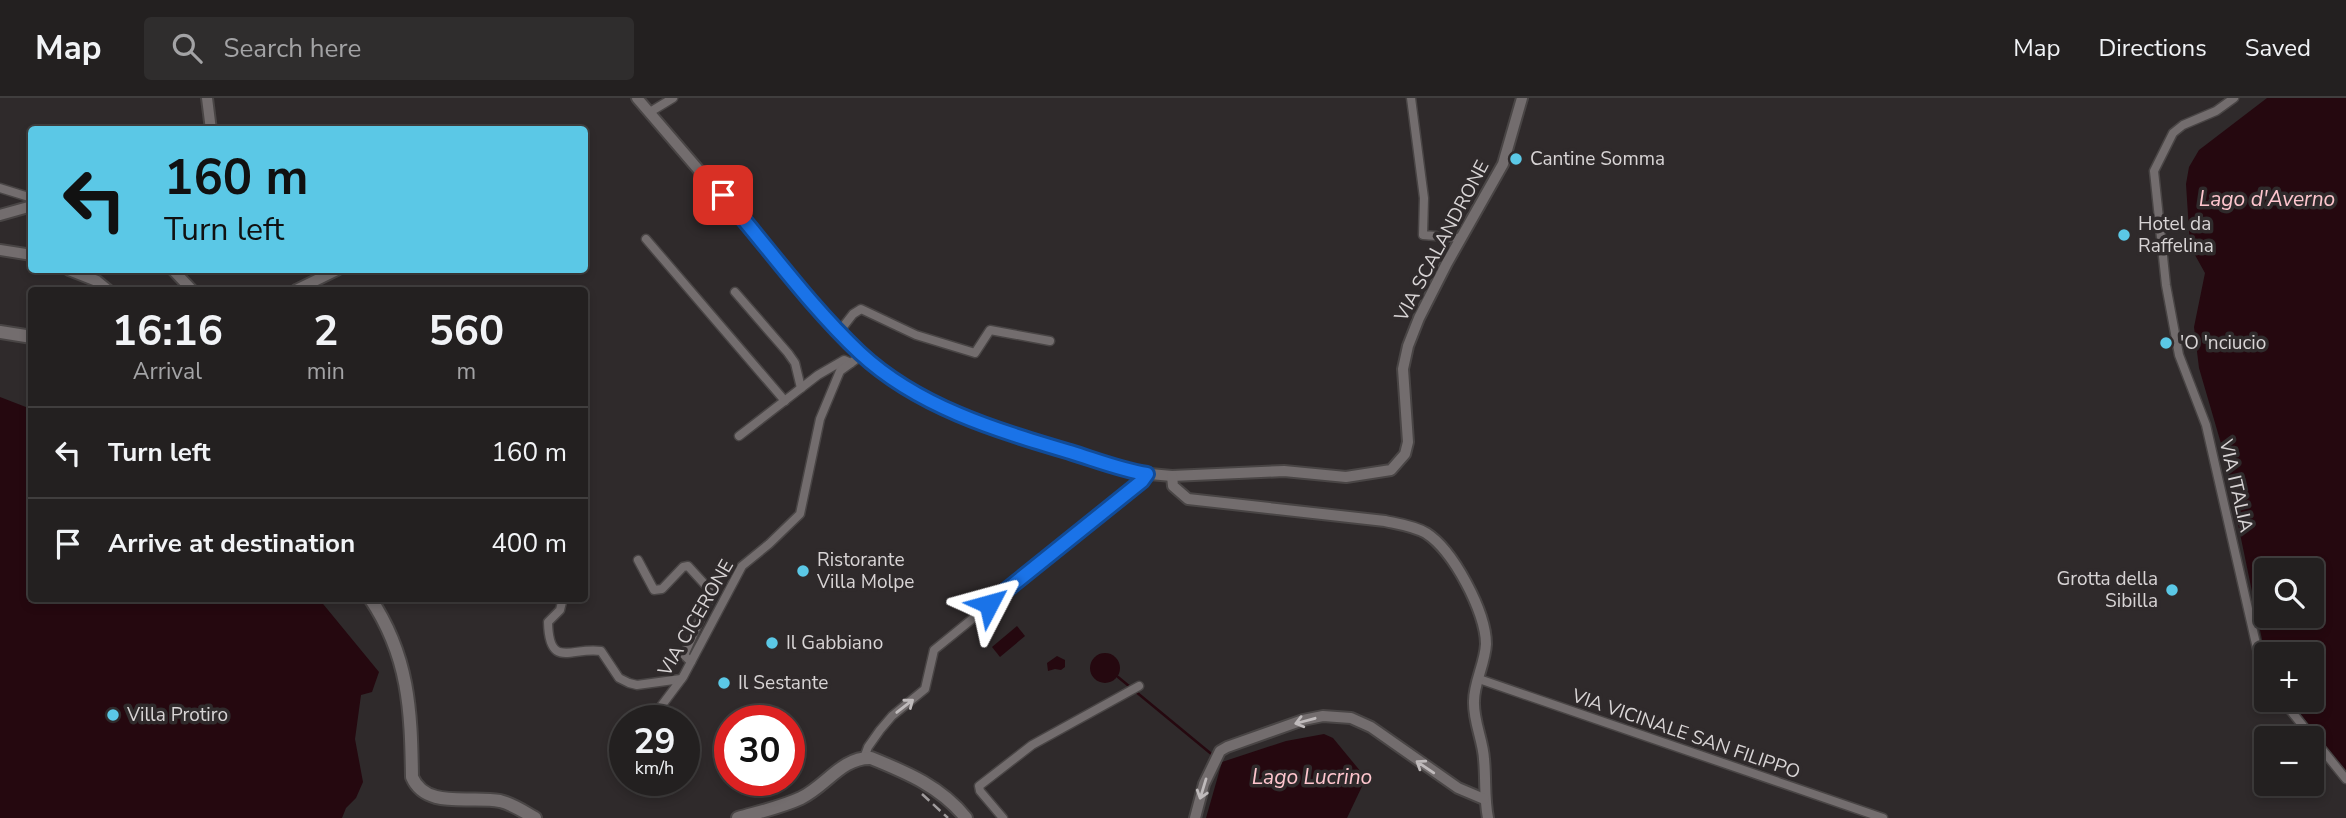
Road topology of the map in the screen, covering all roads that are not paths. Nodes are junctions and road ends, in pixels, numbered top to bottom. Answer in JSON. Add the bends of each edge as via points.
{"nodes":[{"id":1,"x":207,"y":98,"type":"edge"},
{"id":2,"x":637,"y":98,"type":"edge"},
{"id":3,"x":673,"y":98,"type":"edge"},
{"id":4,"x":1411,"y":98,"type":"edge"},
{"id":5,"x":1522,"y":98,"type":"edge"},
{"id":6,"x":2234,"y":98,"type":"edge"},
{"id":7,"x":650,"y":112,"type":"junction"},
{"id":8,"x":210,"y":126,"type":"edge"},
{"id":9,"x":0,"y":188,"type":"edge"},
{"id":10,"x":28,"y":197,"type":"edge"},
{"id":11,"x":28,"y":207,"type":"edge"},
{"id":12,"x":0,"y":215,"type":"edge"},
{"id":13,"x":1461,"y":238,"type":"junction"},
{"id":14,"x":646,"y":239,"type":"dead end"},
{"id":15,"x":0,"y":250,"type":"edge"},
{"id":16,"x":28,"y":254,"type":"edge"},
{"id":17,"x":77,"y":273,"type":"edge"},
{"id":18,"x":176,"y":273,"type":"edge"},
{"id":19,"x":331,"y":273,"type":"edge"},
{"id":20,"x":104,"y":287,"type":"edge"},
{"id":21,"x":189,"y":287,"type":"edge"},
{"id":22,"x":302,"y":287,"type":"edge"},
{"id":23,"x":734,"y":292,"type":"dead end"},
{"id":24,"x":0,"y":332,"type":"edge"},
{"id":25,"x":839,"y":332,"type":"junction"},
{"id":26,"x":28,"y":336,"type":"edge"},
{"id":27,"x":1051,"y":341,"type":"dead end"},
{"id":28,"x":862,"y":355,"type":"junction"},
{"id":29,"x":850,"y":363,"type":"junction"},
{"id":30,"x":802,"y":388,"type":"junction"},
{"id":31,"x":785,"y":401,"type":"junction"},
{"id":32,"x":739,"y":436,"type":"dead end"},
{"id":33,"x":1147,"y":474,"type":"junction"},
{"id":34,"x":1172,"y":476,"type":"junction"},
{"id":35,"x":638,"y":560,"type":"dead end"},
{"id":36,"x":373,"y":602,"type":"edge"},
{"id":37,"x":562,"y":602,"type":"edge"},
{"id":38,"x":2256,"y":642,"type":"edge"},
{"id":39,"x":691,"y":662,"type":"junction"},
{"id":40,"x":1479,"y":679,"type":"junction"},
{"id":41,"x":681,"y":680,"type":"junction"},
{"id":42,"x":1134,"y":688,"type":"dead end"},
{"id":43,"x":662,"y":705,"type":"edge"},
{"id":44,"x":2292,"y":712,"type":"edge"},
{"id":45,"x":864,"y":758,"type":"junction"},
{"id":46,"x":2346,"y":779,"type":"edge"},
{"id":47,"x":1484,"y":799,"type":"junction"},
{"id":48,"x":535,"y":818,"type":"edge"},
{"id":49,"x":738,"y":818,"type":"edge"},
{"id":50,"x":966,"y":818,"type":"edge"},
{"id":51,"x":1003,"y":818,"type":"edge"},
{"id":52,"x":1195,"y":818,"type":"edge"},
{"id":53,"x":1488,"y":818,"type":"edge"},
{"id":54,"x":1883,"y":818,"type":"edge"}],
"edges":[{"from":1,"to":8,"type":"street"},
{"from":2,"to":7,"type":"street"},
{"from":3,"to":7,"type":"street"},
{"from":4,"to":13,"type":"street","via":[[1424,198],[1423,235]]},
{"from":5,"to":13,"type":"street","name":"VIA SCALANDRONE","via":[[1503,164]]},
{"from":6,"to":38,"type":"street","name":"VIA ITALIA","via":[[2173,133],[2154,171],[2179,355],[2206,425]]},
{"from":7,"to":25,"type":"street"},
{"from":9,"to":10,"type":"street"},
{"from":11,"to":12,"type":"street"},
{"from":13,"to":34,"type":"street","name":"VIA SCALANDRONE","via":[[1408,346],[1403,369],[1408,442],[1399,464],[1391,470],[1346,477],[1284,471]]},
{"from":14,"to":31,"type":"street"},
{"from":15,"to":16,"type":"street"},
{"from":17,"to":20,"type":"street"},
{"from":18,"to":21,"type":"street"},
{"from":19,"to":22,"type":"street"},
{"from":23,"to":30,"type":"street","via":[[788,353]]},
{"from":24,"to":26,"type":"main road"},
{"from":25,"to":27,"type":"street","via":[[861,309],[916,335],[975,353],[990,330]]},
{"from":25,"to":28,"type":"street"},
{"from":28,"to":29,"type":"street","name":"VIA CICERONE"},
{"from":28,"to":33,"type":"street","via":[[942,408],[996,430]]},
{"from":29,"to":30,"type":"street","via":[[844,360]]},
{"from":29,"to":39,"type":"street","name":"VIA CICERONE","via":[[840,371],[820,419],[800,514],[742,566]]},
{"from":30,"to":31,"type":"street"},
{"from":31,"to":32,"type":"street"},
{"from":33,"to":34,"type":"street"},
{"from":45,"to":33,"type":"street","one_way":true,"via":[[892,716],[925,689],[933,650]]},
{"from":34,"to":40,"type":"street","via":[[1173,486],[1188,499],[1357,516],[1425,532],[1438,541],[1479,609],[1486,640]]},
{"from":35,"to":39,"type":"street","via":[[654,590],[662,589],[688,566],[709,590],[684,655]]},
{"from":36,"to":48,"type":"main road","via":[[398,656],[411,709],[415,786],[439,798],[500,802]]},
{"from":37,"to":41,"type":"street","via":[[548,622],[556,650],[572,654],[601,651],[619,678],[637,685]]},
{"from":39,"to":41,"type":"street","name":"VIA CICERONE"},
{"from":40,"to":47,"type":"street","via":[[1473,700],[1484,757]]},
{"from":40,"to":54,"type":"street","name":"VIA VICINALE SAN FILIPPO"},
{"from":41,"to":43,"type":"street","name":"VIA CICERONE"},
{"from":42,"to":51,"type":"street","via":[[1032,745],[979,786]]},
{"from":44,"to":46,"type":"street"},
{"from":45,"to":49,"type":"main road","via":[[845,765],[798,800]]},
{"from":45,"to":50,"type":"main road","via":[[939,790]]},
{"from":47,"to":52,"type":"street","one_way":true,"via":[[1458,788],[1371,727],[1351,718],[1323,716],[1227,747],[1217,756]]},
{"from":47,"to":53,"type":"street"}]}
